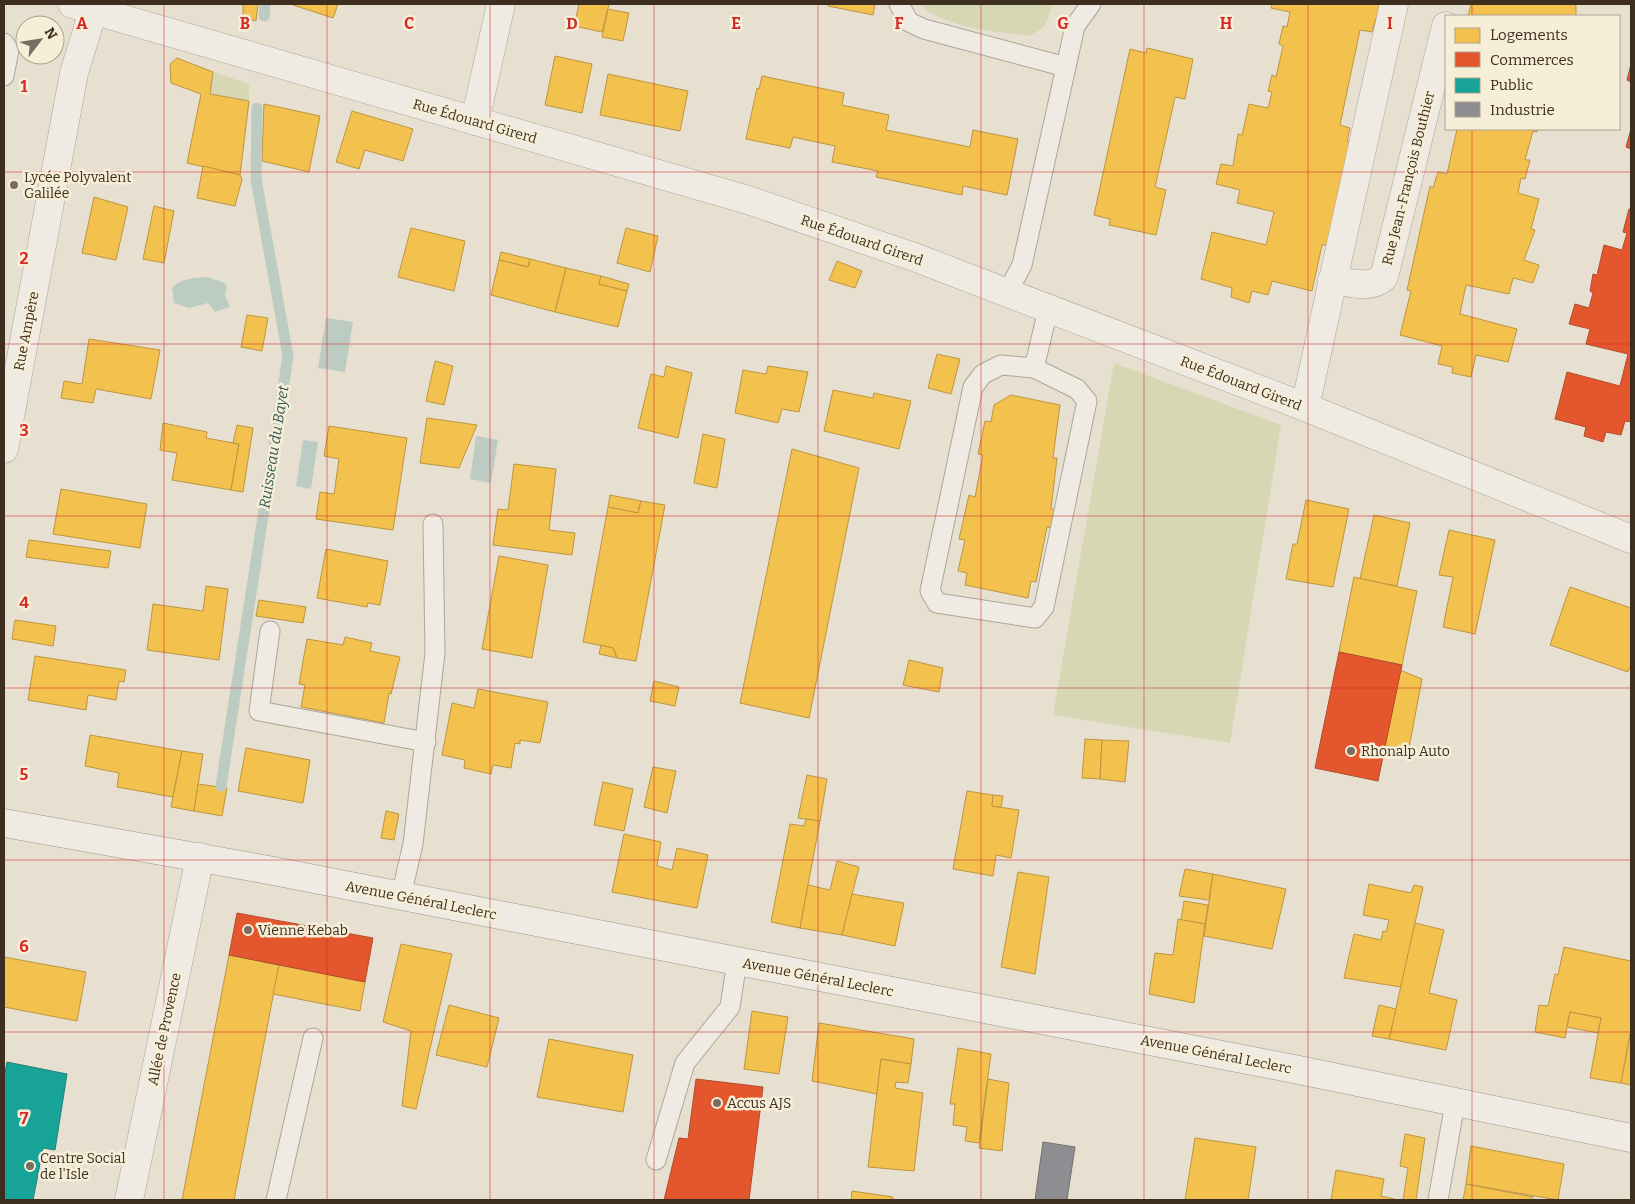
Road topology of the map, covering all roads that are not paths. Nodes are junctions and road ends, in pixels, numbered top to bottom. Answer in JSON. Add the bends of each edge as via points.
{"nodes":[{"id":1,"x":501,"y":4,"type":"edge"},
{"id":2,"x":899,"y":4,"type":"edge"},
{"id":3,"x":1091,"y":4,"type":"edge"},
{"id":4,"x":1394,"y":4,"type":"edge"},
{"id":5,"x":87,"y":5,"type":"edge"},
{"id":6,"x":1445,"y":30,"type":"edge"},
{"id":7,"x":4,"y":43,"type":"edge"},
{"id":8,"x":1066,"y":67,"type":"junction"},
{"id":9,"x":4,"y":76,"type":"edge"},
{"id":10,"x":475,"y":121,"type":"junction"},
{"id":11,"x":1332,"y":280,"type":"junction"},
{"id":12,"x":1006,"y":294,"type":"junction"},
{"id":13,"x":1048,"y":310,"type":"junction"},
{"id":14,"x":1034,"y":368,"type":"junction"},
{"id":15,"x":1305,"y":407,"type":"junction"},
{"id":16,"x":4,"y":449,"type":"edge"},
{"id":17,"x":433,"y":524,"type":"dead end"},
{"id":18,"x":1631,"y":539,"type":"edge"},
{"id":19,"x":270,"y":631,"type":"dead end"},
{"id":20,"x":426,"y":742,"type":"junction"},
{"id":21,"x":4,"y":823,"type":"edge"},
{"id":22,"x":200,"y":857,"type":"junction"},
{"id":23,"x":402,"y":896,"type":"junction"},
{"id":24,"x":737,"y":961,"type":"junction"},
{"id":25,"x":313,"y":1038,"type":"dead end"},
{"id":26,"x":1456,"y":1103,"type":"junction"},
{"id":27,"x":1631,"y":1138,"type":"edge"},
{"id":28,"x":656,"y":1160,"type":"dead end"},
{"id":29,"x":129,"y":1200,"type":"edge"},
{"id":30,"x":276,"y":1200,"type":"edge"},
{"id":31,"x":1438,"y":1200,"type":"edge"}],
"edges":[{"from":1,"to":10,"type":"street"},
{"from":2,"to":8,"type":"lane","via":[[909,22],[924,30]]},
{"from":3,"to":8,"type":"lane","via":[[1075,26]]},
{"from":4,"to":11,"type":"street"},
{"from":5,"to":10,"type":"street","name":"Rue Édouard Girerd"},
{"from":5,"to":16,"type":"street","name":"Rue Ampère"},
{"from":6,"to":11,"type":"street","name":"Rue Jean-François Bouthier","via":[[1384,277],[1377,284],[1369,285]]},
{"from":7,"to":9,"type":"lane","via":[[9,50]]},
{"from":8,"to":12,"type":"lane","via":[[1022,266]]},
{"from":10,"to":12,"type":"street","name":"Rue Édouard Girerd","via":[[748,200],[914,257]]},
{"from":11,"to":15,"type":"street"},
{"from":12,"to":13,"type":"street","name":"Rue Édouard Girerd"},
{"from":13,"to":14,"type":"lane"},
{"from":13,"to":15,"type":"street","name":"Rue Édouard Girerd"},
{"from":14,"to":14,"type":"lane","via":[[1001,365],[983,374],[972,386],[930,591],[937,603],[1035,618],[1044,607],[1087,401],[1077,389]]},
{"from":15,"to":18,"type":"street","name":"Rue Édouard Girerd"},
{"from":17,"to":20,"type":"lane","via":[[435,653]]},
{"from":19,"to":20,"type":"lane","via":[[259,711]]},
{"from":20,"to":23,"type":"lane","via":[[413,844]]},
{"from":21,"to":22,"type":"street","name":"Avenue Général Leclerc"},
{"from":22,"to":23,"type":"street","name":"Avenue Général Leclerc"},
{"from":22,"to":29,"type":"street","name":"Allée de Provence"},
{"from":23,"to":24,"type":"street","name":"Avenue Général Leclerc"},
{"from":24,"to":26,"type":"street","name":"Avenue Général Leclerc"},
{"from":24,"to":28,"type":"lane","via":[[730,1007],[685,1063]]},
{"from":25,"to":30,"type":"lane"},
{"from":26,"to":27,"type":"street","name":"Avenue Général Leclerc"},
{"from":26,"to":31,"type":"lane"}]}
